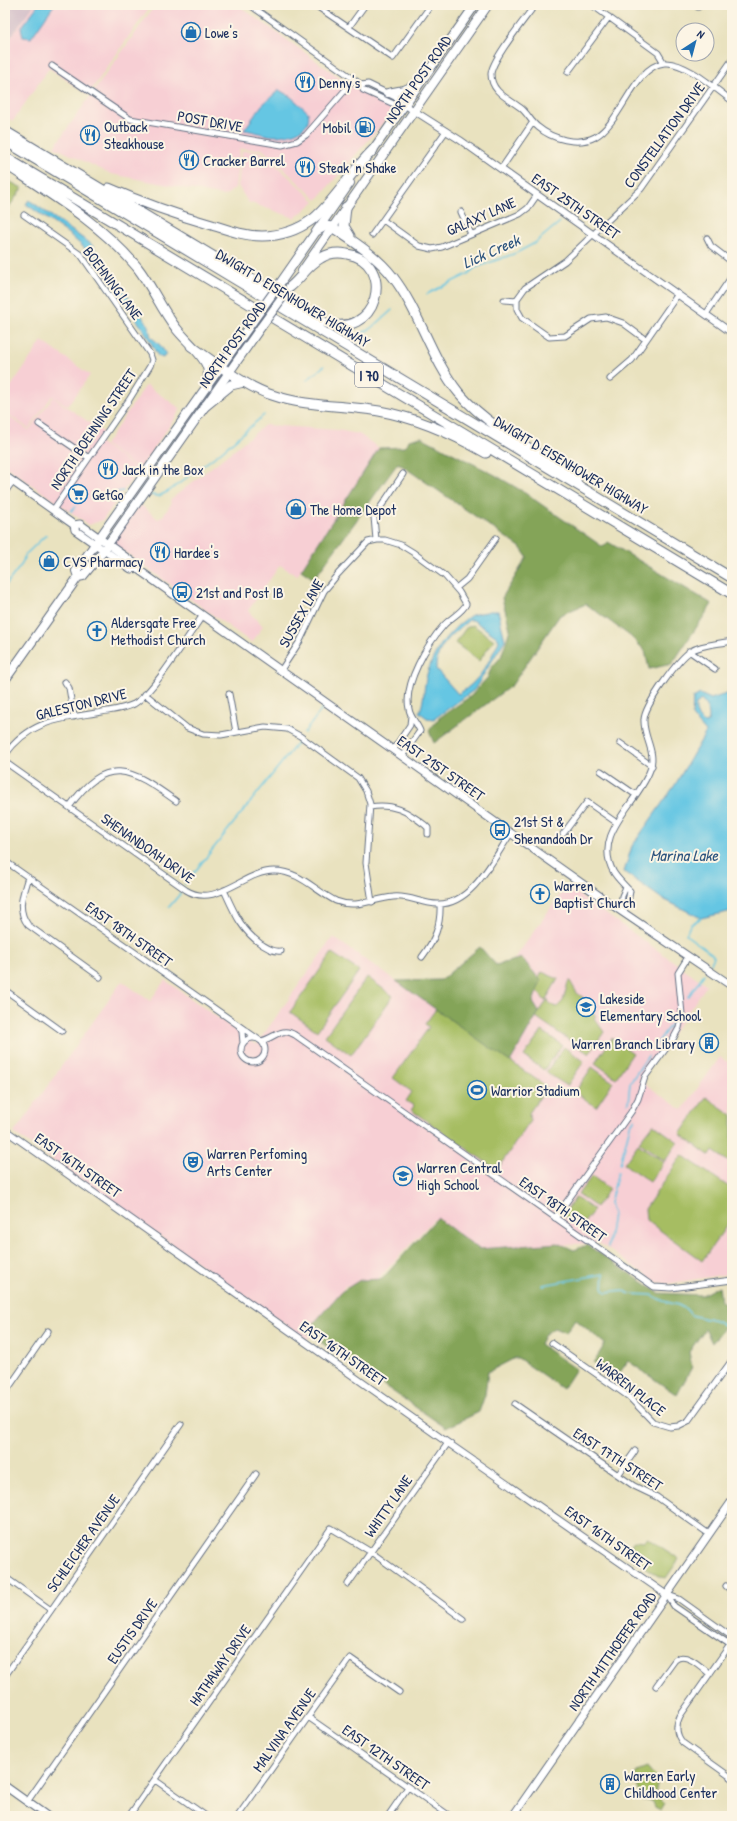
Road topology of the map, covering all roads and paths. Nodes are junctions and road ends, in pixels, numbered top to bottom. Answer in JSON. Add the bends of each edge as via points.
{"nodes":[{"id":1,"x":250,"y":5,"type":"edge"},
{"id":2,"x":315,"y":5,"type":"edge"},
{"id":3,"x":364,"y":5,"type":"edge"},
{"id":4,"x":431,"y":5,"type":"edge"},
{"id":5,"x":475,"y":5,"type":"edge"},
{"id":6,"x":488,"y":5,"type":"edge"},
{"id":7,"x":535,"y":5,"type":"edge"},
{"id":8,"x":592,"y":5,"type":"edge"},
{"id":9,"x":609,"y":17,"type":"junction"},
{"id":10,"x":349,"y":27,"type":"junction"},
{"id":11,"x":732,"y":60,"type":"edge"},
{"id":12,"x":664,"y":63,"type":"junction"},
{"id":13,"x":52,"y":66,"type":"dead end"},
{"id":14,"x":568,"y":72,"type":"dead end"},
{"id":15,"x":354,"y":80,"type":"junction"},
{"id":16,"x":420,"y":82,"type":"junction"},
{"id":17,"x":362,"y":85,"type":"junction"},
{"id":18,"x":713,"y":88,"type":"junction"},
{"id":19,"x":388,"y":93,"type":"junction"},
{"id":20,"x":732,"y":101,"type":"edge"},
{"id":21,"x":403,"y":104,"type":"junction"},
{"id":22,"x":414,"y":110,"type":"junction"},
{"id":23,"x":533,"y":122,"type":"junction"},
{"id":24,"x":5,"y":131,"type":"edge"},
{"id":25,"x":446,"y":131,"type":"junction"},
{"id":26,"x":5,"y":141,"type":"edge"},
{"id":27,"x":32,"y":147,"type":"junction"},
{"id":28,"x":373,"y":150,"type":"junction"},
{"id":29,"x":5,"y":157,"type":"edge"},
{"id":30,"x":5,"y":164,"type":"edge"},
{"id":31,"x":500,"y":169,"type":"junction"},
{"id":32,"x":537,"y":195,"type":"junction"},
{"id":33,"x":346,"y":207,"type":"junction"},
{"id":34,"x":461,"y":212,"type":"dead end"},
{"id":35,"x":24,"y":215,"type":"dead end"},
{"id":36,"x":383,"y":220,"type":"junction"},
{"id":37,"x":332,"y":227,"type":"junction"},
{"id":38,"x":318,"y":230,"type":"junction"},
{"id":39,"x":471,"y":234,"type":"junction"},
{"id":40,"x":594,"y":234,"type":"junction"},
{"id":41,"x":372,"y":235,"type":"dead end"},
{"id":42,"x":707,"y":238,"type":"dead end"},
{"id":43,"x":358,"y":245,"type":"junction"},
{"id":44,"x":732,"y":262,"type":"edge"},
{"id":45,"x":732,"y":276,"type":"edge"},
{"id":46,"x":288,"y":291,"type":"junction"},
{"id":47,"x":678,"y":294,"type":"junction"},
{"id":48,"x":504,"y":300,"type":"dead end"},
{"id":49,"x":517,"y":301,"type":"junction"},
{"id":50,"x":706,"y":314,"type":"junction"},
{"id":51,"x":732,"y":333,"type":"edge"},
{"id":52,"x":646,"y":340,"type":"junction"},
{"id":53,"x":192,"y":346,"type":"junction"},
{"id":54,"x":152,"y":361,"type":"joint"},
{"id":55,"x":226,"y":369,"type":"junction"},
{"id":56,"x":610,"y":379,"type":"dead end"},
{"id":57,"x":244,"y":382,"type":"junction"},
{"id":58,"x":207,"y":387,"type":"junction"},
{"id":59,"x":204,"y":407,"type":"junction"},
{"id":60,"x":39,"y":424,"type":"dead end"},
{"id":61,"x":88,"y":458,"type":"junction"},
{"id":62,"x":403,"y":474,"type":"dead end"},
{"id":63,"x":5,"y":476,"type":"edge"},
{"id":64,"x":13,"y":481,"type":"junction"},
{"id":65,"x":5,"y":492,"type":"edge"},
{"id":66,"x":123,"y":503,"type":"junction"},
{"id":67,"x":133,"y":508,"type":"junction"},
{"id":68,"x":53,"y":510,"type":"junction"},
{"id":69,"x":637,"y":537,"type":"junction"},
{"id":70,"x":496,"y":538,"type":"dead end"},
{"id":71,"x":376,"y":540,"type":"junction"},
{"id":72,"x":98,"y":541,"type":"junction"},
{"id":73,"x":106,"y":547,"type":"junction"},
{"id":74,"x":682,"y":547,"type":"junction"},
{"id":75,"x":78,"y":577,"type":"junction"},
{"id":76,"x":732,"y":578,"type":"edge"},
{"id":77,"x":456,"y":588,"type":"junction"},
{"id":78,"x":732,"y":594,"type":"edge"},
{"id":79,"x":203,"y":614,"type":"junction"},
{"id":80,"x":732,"y":641,"type":"edge"},
{"id":81,"x":689,"y":652,"type":"junction"},
{"id":82,"x":715,"y":669,"type":"dead end"},
{"id":83,"x":281,"y":670,"type":"junction"},
{"id":84,"x":5,"y":680,"type":"edge"},
{"id":85,"x":65,"y":682,"type":"dead end"},
{"id":86,"x":145,"y":694,"type":"junction"},
{"id":87,"x":229,"y":694,"type":"dead end"},
{"id":88,"x":411,"y":716,"type":"junction"},
{"id":89,"x":74,"y":717,"type":"junction"},
{"id":90,"x":236,"y":732,"type":"junction"},
{"id":91,"x":620,"y":743,"type":"dead end"},
{"id":92,"x":394,"y":750,"type":"junction"},
{"id":93,"x":5,"y":755,"type":"edge"},
{"id":94,"x":402,"y":756,"type":"junction"},
{"id":95,"x":5,"y":762,"type":"edge"},
{"id":96,"x":652,"y":766,"type":"junction"},
{"id":97,"x":601,"y":771,"type":"dead end"},
{"id":98,"x":636,"y":796,"type":"junction"},
{"id":99,"x":176,"y":801,"type":"dead end"},
{"id":100,"x":69,"y":807,"type":"junction"},
{"id":101,"x":370,"y":807,"type":"junction"},
{"id":102,"x":617,"y":823,"type":"junction"},
{"id":103,"x":511,"y":833,"type":"junction"},
{"id":104,"x":428,"y":834,"type":"dead end"},
{"id":105,"x":563,"y":834,"type":"dead end"},
{"id":106,"x":5,"y":861,"type":"edge"},
{"id":107,"x":28,"y":877,"type":"junction"},
{"id":108,"x":224,"y":890,"type":"junction"},
{"id":109,"x":372,"y":902,"type":"junction"},
{"id":110,"x":440,"y":904,"type":"junction"},
{"id":111,"x":620,"y":907,"type":"junction"},
{"id":112,"x":281,"y":951,"type":"dead end"},
{"id":113,"x":422,"y":957,"type":"dead end"},
{"id":114,"x":688,"y":957,"type":"junction"},
{"id":115,"x":100,"y":977,"type":"dead end"},
{"id":116,"x":731,"y":983,"type":"edge"},
{"id":117,"x":5,"y":990,"type":"edge"},
{"id":118,"x":239,"y":1026,"type":"junction"},
{"id":119,"x":62,"y":1031,"type":"dead end"},
{"id":120,"x":273,"y":1035,"type":"junction"},
{"id":121,"x":260,"y":1040,"type":"junction"},
{"id":122,"x":243,"y":1043,"type":"junction"},
{"id":123,"x":266,"y":1051,"type":"junction"},
{"id":124,"x":5,"y":1130,"type":"edge"},
{"id":125,"x":555,"y":1218,"type":"junction"},
{"id":126,"x":732,"y":1280,"type":"edge"},
{"id":127,"x":48,"y":1331,"type":"dead end"},
{"id":128,"x":552,"y":1343,"type":"dead end"},
{"id":129,"x":732,"y":1360,"type":"edge"},
{"id":130,"x":727,"y":1367,"type":"junction"},
{"id":131,"x":732,"y":1371,"type":"edge"},
{"id":132,"x":5,"y":1393,"type":"edge"},
{"id":133,"x":515,"y":1404,"type":"dead end"},
{"id":134,"x":181,"y":1424,"type":"dead end"},
{"id":135,"x":448,"y":1443,"type":"junction"},
{"id":136,"x":635,"y":1451,"type":"dead end"},
{"id":137,"x":256,"y":1474,"type":"dead end"},
{"id":138,"x":618,"y":1475,"type":"junction"},
{"id":139,"x":732,"y":1501,"type":"edge"},
{"id":140,"x":709,"y":1534,"type":"junction"},
{"id":141,"x":371,"y":1552,"type":"junction"},
{"id":142,"x":5,"y":1577,"type":"edge"},
{"id":143,"x":348,"y":1584,"type":"dead end"},
{"id":144,"x":726,"y":1586,"type":"dead end"},
{"id":145,"x":732,"y":1590,"type":"edge"},
{"id":146,"x":667,"y":1595,"type":"junction"},
{"id":147,"x":52,"y":1610,"type":"junction"},
{"id":148,"x":464,"y":1619,"type":"dead end"},
{"id":149,"x":732,"y":1637,"type":"edge"},
{"id":150,"x":731,"y":1645,"type":"edge"},
{"id":151,"x":710,"y":1674,"type":"junction"},
{"id":152,"x":5,"y":1676,"type":"edge"},
{"id":153,"x":656,"y":1686,"type":"dead end"},
{"id":154,"x":399,"y":1692,"type":"dead end"},
{"id":155,"x":308,"y":1717,"type":"junction"},
{"id":156,"x":732,"y":1778,"type":"edge"},
{"id":157,"x":154,"y":1780,"type":"junction"},
{"id":158,"x":5,"y":1786,"type":"edge"},
{"id":159,"x":408,"y":1787,"type":"junction"},
{"id":160,"x":27,"y":1802,"type":"junction"},
{"id":161,"x":47,"y":1816,"type":"edge"},
{"id":162,"x":129,"y":1816,"type":"edge"},
{"id":163,"x":206,"y":1816,"type":"edge"},
{"id":164,"x":238,"y":1816,"type":"edge"},
{"id":165,"x":388,"y":1816,"type":"edge"},
{"id":166,"x":450,"y":1816,"type":"edge"},
{"id":167,"x":513,"y":1816,"type":"edge"}],
"edges":[{"from":1,"to":15,"type":"street","name":"EAST 25TH STREET"},
{"from":2,"to":10,"type":"street"},
{"from":3,"to":10,"type":"street"},
{"from":4,"to":10,"type":"street","via":[[393,58]]},
{"from":5,"to":16,"type":"main road","name":"NORTH POST ROAD"},
{"from":6,"to":22,"type":"main road","name":"NORTH POST ROAD"},
{"from":7,"to":23,"type":"street","via":[[495,62],[491,74],[496,89],[522,108]]},
{"from":8,"to":9,"type":"street"},
{"from":9,"to":12,"type":"street","via":[[658,53]]},
{"from":9,"to":14,"type":"street"},
{"from":11,"to":18,"type":"street","name":"CONSTELLATION DRIVE"},
{"from":12,"to":18,"type":"street","via":[[681,66]]},
{"from":12,"to":23,"type":"street","via":[[646,72],[599,134],[585,140],[569,141],[552,135]]},
{"from":13,"to":15,"type":"street","name":"POST DRIVE","via":[[130,119],[282,145],[297,141],[306,135]]},
{"from":15,"to":17,"type":"street","name":"EAST 25TH STREET"},
{"from":16,"to":19,"type":"main road","via":[[404,90]]},
{"from":16,"to":21,"type":"main road","name":"NORTH POST ROAD"},
{"from":17,"to":19,"type":"street","name":"EAST 25TH STREET","via":[[368,84]]},
{"from":17,"to":21,"type":"street","name":"EAST 25TH STREET","via":[[363,90],[396,104]]},
{"from":18,"to":20,"type":"street"},
{"from":18,"to":40,"type":"street","name":"CONSTELLATION DRIVE","via":[[645,184]]},
{"from":19,"to":21,"type":"street","name":"EAST 25TH STREET"},
{"from":21,"to":22,"type":"street","name":"EAST 25TH STREET"},
{"from":21,"to":28,"type":"main road","name":"NORTH POST ROAD"},
{"from":22,"to":25,"type":"street","name":"EAST 25TH STREET"},
{"from":22,"to":33,"type":"main road","name":"NORTH POST ROAD"},
{"from":23,"to":31,"type":"street"},
{"from":24,"to":27,"type":"highway"},
{"from":25,"to":31,"type":"street","name":"EAST 25TH STREET"},
{"from":25,"to":36,"type":"street"},
{"from":26,"to":74,"type":"highway","name":"DWIGHT D EISENHOWER HIGHWAY","number":"I 70"},
{"from":27,"to":28,"type":"highway","via":[[106,186],[143,202],[206,224],[257,236],[288,232],[313,219]]},
{"from":27,"to":46,"type":"highway","via":[[321,321],[337,326],[353,324],[368,313],[373,307],[376,295],[375,277],[366,263],[355,256],[328,254],[320,258]]},
{"from":28,"to":38,"type":"main road","name":"NORTH POST ROAD"},
{"from":29,"to":69,"type":"highway","name":"DWIGHT D EISENHOWER HIGHWAY","number":"I 70"},
{"from":30,"to":53,"type":"highway","via":[[110,237],[144,277],[176,329]]},
{"from":31,"to":32,"type":"street","name":"EAST 25TH STREET"},
{"from":32,"to":39,"type":"street","name":"GALAXY LANE","via":[[522,212]]},
{"from":32,"to":40,"type":"street","name":"EAST 25TH STREET"},
{"from":33,"to":37,"type":"main road","name":"NORTH POST ROAD"},
{"from":33,"to":43,"type":"highway","via":[[344,226]]},
{"from":34,"to":39,"type":"street"},
{"from":35,"to":54,"type":"street","name":"BOEHNING LANE","via":[[81,255],[150,354]]},
{"from":36,"to":39,"type":"street","name":"GALAXY LANE","via":[[419,246],[428,249],[442,247]]},
{"from":36,"to":41,"type":"street"},
{"from":37,"to":38,"type":"highway","via":[[325,226]]},
{"from":37,"to":43,"type":"highway"},
{"from":37,"to":46,"type":"main road","name":"NORTH POST ROAD"},
{"from":38,"to":55,"type":"main road","name":"NORTH POST ROAD","bridge":true,"via":[[253,321]]},
{"from":40,"to":47,"type":"street","name":"EAST 25TH STREET"},
{"from":40,"to":49,"type":"street","name":"CONSTELLATION DRIVE","via":[[565,261],[526,286]]},
{"from":42,"to":44,"type":"street","via":[[711,246]]},
{"from":43,"to":74,"type":"highway","via":[[394,278],[446,374],[475,409]]},
{"from":45,"to":50,"type":"street"},
{"from":46,"to":55,"type":"main road","name":"NORTH POST ROAD","bridge":true},
{"from":47,"to":50,"type":"street","name":"EAST 25TH STREET"},
{"from":47,"to":52,"type":"street"},
{"from":48,"to":49,"type":"street"},
{"from":49,"to":52,"type":"street","via":[[517,310],[522,318],[549,337],[565,336],[591,319],[606,317],[623,323]]},
{"from":50,"to":51,"type":"street","name":"EAST 25TH STREET"},
{"from":52,"to":56,"type":"street","via":[[629,363]]},
{"from":53,"to":55,"type":"highway"},
{"from":53,"to":58,"type":"highway","via":[[207,366]]},
{"from":54,"to":61,"type":"street","name":"NORTH BOEHNING STREET","via":[[129,400]]},
{"from":55,"to":57,"type":"highway"},
{"from":55,"to":58,"type":"main road","name":"NORTH POST ROAD"},
{"from":55,"to":59,"type":"main road","name":"NORTH POST ROAD"},
{"from":57,"to":59,"type":"highway","via":[[231,385]]},
{"from":57,"to":69,"type":"highway","via":[[286,399],[386,413],[431,426],[473,445]]},
{"from":58,"to":66,"type":"main road","name":"NORTH POST ROAD"},
{"from":59,"to":67,"type":"main road","name":"NORTH POST ROAD"},
{"from":60,"to":61,"type":"street"},
{"from":61,"to":68,"type":"street","name":"NORTH BOEHNING STREET"},
{"from":62,"to":71,"type":"street","via":[[374,517]]},
{"from":63,"to":64,"type":"main road","name":"EAST 21ST STREET"},
{"from":64,"to":65,"type":"street"},
{"from":64,"to":68,"type":"main road","name":"EAST 21ST STREET"},
{"from":66,"to":67,"type":"main road"},
{"from":66,"to":72,"type":"main road","name":"NORTH POST ROAD"},
{"from":67,"to":73,"type":"main road","name":"NORTH POST ROAD"},
{"from":68,"to":72,"type":"main road","name":"EAST 21ST STREET","via":[[74,525],[80,524]]},
{"from":69,"to":78,"type":"highway","name":"DWIGHT D EISENHOWER HIGHWAY","number":"I 70"},
{"from":70,"to":77,"type":"street","via":[[467,579]]},
{"from":71,"to":77,"type":"street","via":[[403,546],[437,570]]},
{"from":71,"to":83,"type":"street","name":"SUSSEX LANE","via":[[366,544],[328,586],[300,642]]},
{"from":72,"to":73,"type":"main road","name":"EAST 21ST STREET"},
{"from":72,"to":75,"type":"main road","name":"NORTH POST ROAD","via":[[76,571]]},
{"from":73,"to":75,"type":"main road","name":"NORTH POST ROAD","via":[[83,576]]},
{"from":73,"to":79,"type":"main road","name":"EAST 21ST STREET","via":[[134,562],[136,568]]},
{"from":74,"to":76,"type":"highway","name":"DWIGHT D EISENHOWER HIGHWAY","number":"I 70"},
{"from":75,"to":84,"type":"main road","name":"NORTH POST ROAD"},
{"from":77,"to":88,"type":"street","via":[[466,605],[439,630],[420,662],[408,697]]},
{"from":79,"to":83,"type":"main road","name":"EAST 21ST STREET"},
{"from":79,"to":86,"type":"street","name":"GALESTON DRIVE"},
{"from":80,"to":81,"type":"street"},
{"from":81,"to":82,"type":"street"},
{"from":81,"to":96,"type":"street","via":[[644,714]]},
{"from":83,"to":92,"type":"main road","name":"EAST 21ST STREET"},
{"from":85,"to":89,"type":"street","via":[[69,688]]},
{"from":86,"to":89,"type":"street","name":"GALESTON DRIVE","via":[[125,708]]},
{"from":86,"to":90,"type":"street","via":[[193,731],[211,735]]},
{"from":87,"to":90,"type":"street"},
{"from":88,"to":92,"type":"street","via":[[410,725]]},
{"from":88,"to":94,"type":"street","via":[[420,731]]},
{"from":89,"to":93,"type":"street","name":"GALESTON DRIVE","via":[[36,727],[19,738]]},
{"from":90,"to":101,"type":"street","via":[[273,726],[296,733],[358,778],[366,791]]},
{"from":91,"to":96,"type":"street"},
{"from":92,"to":94,"type":"main road","name":"EAST 21ST STREET"},
{"from":94,"to":103,"type":"main road","name":"EAST 21ST STREET"},
{"from":95,"to":100,"type":"street","name":"SHENANDOAH DRIVE"},
{"from":96,"to":98,"type":"street"},
{"from":97,"to":98,"type":"street"},
{"from":98,"to":102,"type":"street"},
{"from":99,"to":100,"type":"street","via":[[140,776],[117,772],[104,774],[92,780]]},
{"from":100,"to":108,"type":"street","name":"SHENANDOAH DRIVE","via":[[189,892],[209,895]]},
{"from":101,"to":104,"type":"street","via":[[387,805],[400,808],[425,825]]},
{"from":101,"to":109,"type":"street","via":[[366,863]]},
{"from":102,"to":105,"type":"street","via":[[587,802]]},
{"from":102,"to":111,"type":"street","via":[[609,838],[607,855],[613,872],[630,891],[626,904]]},
{"from":103,"to":110,"type":"street","name":"SHENANDOAH DRIVE","via":[[470,891],[455,901]]},
{"from":103,"to":111,"type":"main road","name":"EAST 21ST STREET"},
{"from":106,"to":107,"type":"street","name":"EAST 18TH STREET"},
{"from":107,"to":115,"type":"street","via":[[20,907],[28,925]]},
{"from":107,"to":118,"type":"street","name":"EAST 18TH STREET"},
{"from":108,"to":109,"type":"street","name":"SHENANDOAH DRIVE","via":[[259,873],[278,871],[298,876],[341,902],[356,905]]},
{"from":108,"to":112,"type":"street","via":[[237,918],[248,933],[272,950]]},
{"from":109,"to":110,"type":"street","name":"SHENANDOAH DRIVE","via":[[398,897]]},
{"from":110,"to":113,"type":"street","via":[[437,934]]},
{"from":111,"to":114,"type":"main road","name":"EAST 21ST STREET"},
{"from":114,"to":116,"type":"main road","name":"EAST 21ST STREET"},
{"from":114,"to":125,"type":"street","via":[[678,973],[682,1014],[676,1034],[645,1077],[631,1112]]},
{"from":117,"to":119,"type":"street"},
{"from":118,"to":121,"type":"street","name":"EAST 18TH STREET"},
{"from":118,"to":122,"type":"street"},
{"from":120,"to":121,"type":"street"},
{"from":120,"to":123,"type":"street"},
{"from":120,"to":125,"type":"street","name":"EAST 18TH STREET","via":[[285,1031],[295,1035]]},
{"from":121,"to":122,"type":"street","via":[[251,1038]]},
{"from":121,"to":123,"type":"street"},
{"from":122,"to":123,"type":"street","via":[[241,1053],[248,1062],[258,1062],[264,1058]]},
{"from":124,"to":135,"type":"street","name":"EAST 16TH STREET"},
{"from":125,"to":126,"type":"street","name":"EAST 18TH STREET","via":[[654,1287],[671,1288]]},
{"from":127,"to":132,"type":"street"},
{"from":128,"to":130,"type":"street","name":"WARREN PLACE","via":[[629,1396],[649,1419],[658,1425],[670,1427],[688,1421]]},
{"from":129,"to":130,"type":"street","name":"WARREN PLACE"},
{"from":130,"to":131,"type":"street"},
{"from":133,"to":138,"type":"street","name":"EAST 17TH STREET"},
{"from":134,"to":147,"type":"street","name":"SCHLEICHER AVENUE"},
{"from":135,"to":141,"type":"street","name":"WHITTY LANE"},
{"from":135,"to":146,"type":"street","name":"EAST 16TH STREET"},
{"from":136,"to":138,"type":"street"},
{"from":137,"to":160,"type":"street","name":"EUSTIS DRIVE"},
{"from":138,"to":140,"type":"street","name":"EAST 17TH STREET"},
{"from":139,"to":140,"type":"main road","name":"NORTH MITTHOEFER ROAD"},
{"from":140,"to":146,"type":"main road","name":"NORTH MITTHOEFER ROAD"},
{"from":141,"to":143,"type":"street","name":"WHITTY LANE"},
{"from":141,"to":148,"type":"street"},
{"from":141,"to":157,"type":"street","name":"HATHAWAY DRIVE","via":[[330,1528]]},
{"from":142,"to":147,"type":"street"},
{"from":144,"to":145,"type":"street"},
{"from":146,"to":149,"type":"street","via":[[679,1599]]},
{"from":146,"to":150,"type":"street","via":[[674,1606]]},
{"from":146,"to":167,"type":"main road","name":"NORTH MITTHOEFER ROAD"},
{"from":147,"to":152,"type":"street","name":"SCHLEICHER AVENUE"},
{"from":150,"to":151,"type":"street"},
{"from":151,"to":153,"type":"street","via":[[681,1656],[674,1660]]},
{"from":151,"to":156,"type":"street","via":[[680,1716],[676,1728],[680,1740]]},
{"from":154,"to":155,"type":"street","name":"MALVINA AVENUE","via":[[350,1658]]},
{"from":155,"to":159,"type":"street","name":"EAST 12TH STREET"},
{"from":155,"to":164,"type":"street","name":"MALVINA AVENUE"},
{"from":157,"to":162,"type":"street","name":"HATHAWAY DRIVE"},
{"from":157,"to":163,"type":"street"},
{"from":158,"to":160,"type":"main road"},
{"from":159,"to":165,"type":"street"},
{"from":159,"to":166,"type":"street","name":"EAST 12TH STREET"},
{"from":160,"to":161,"type":"main road"}]}
